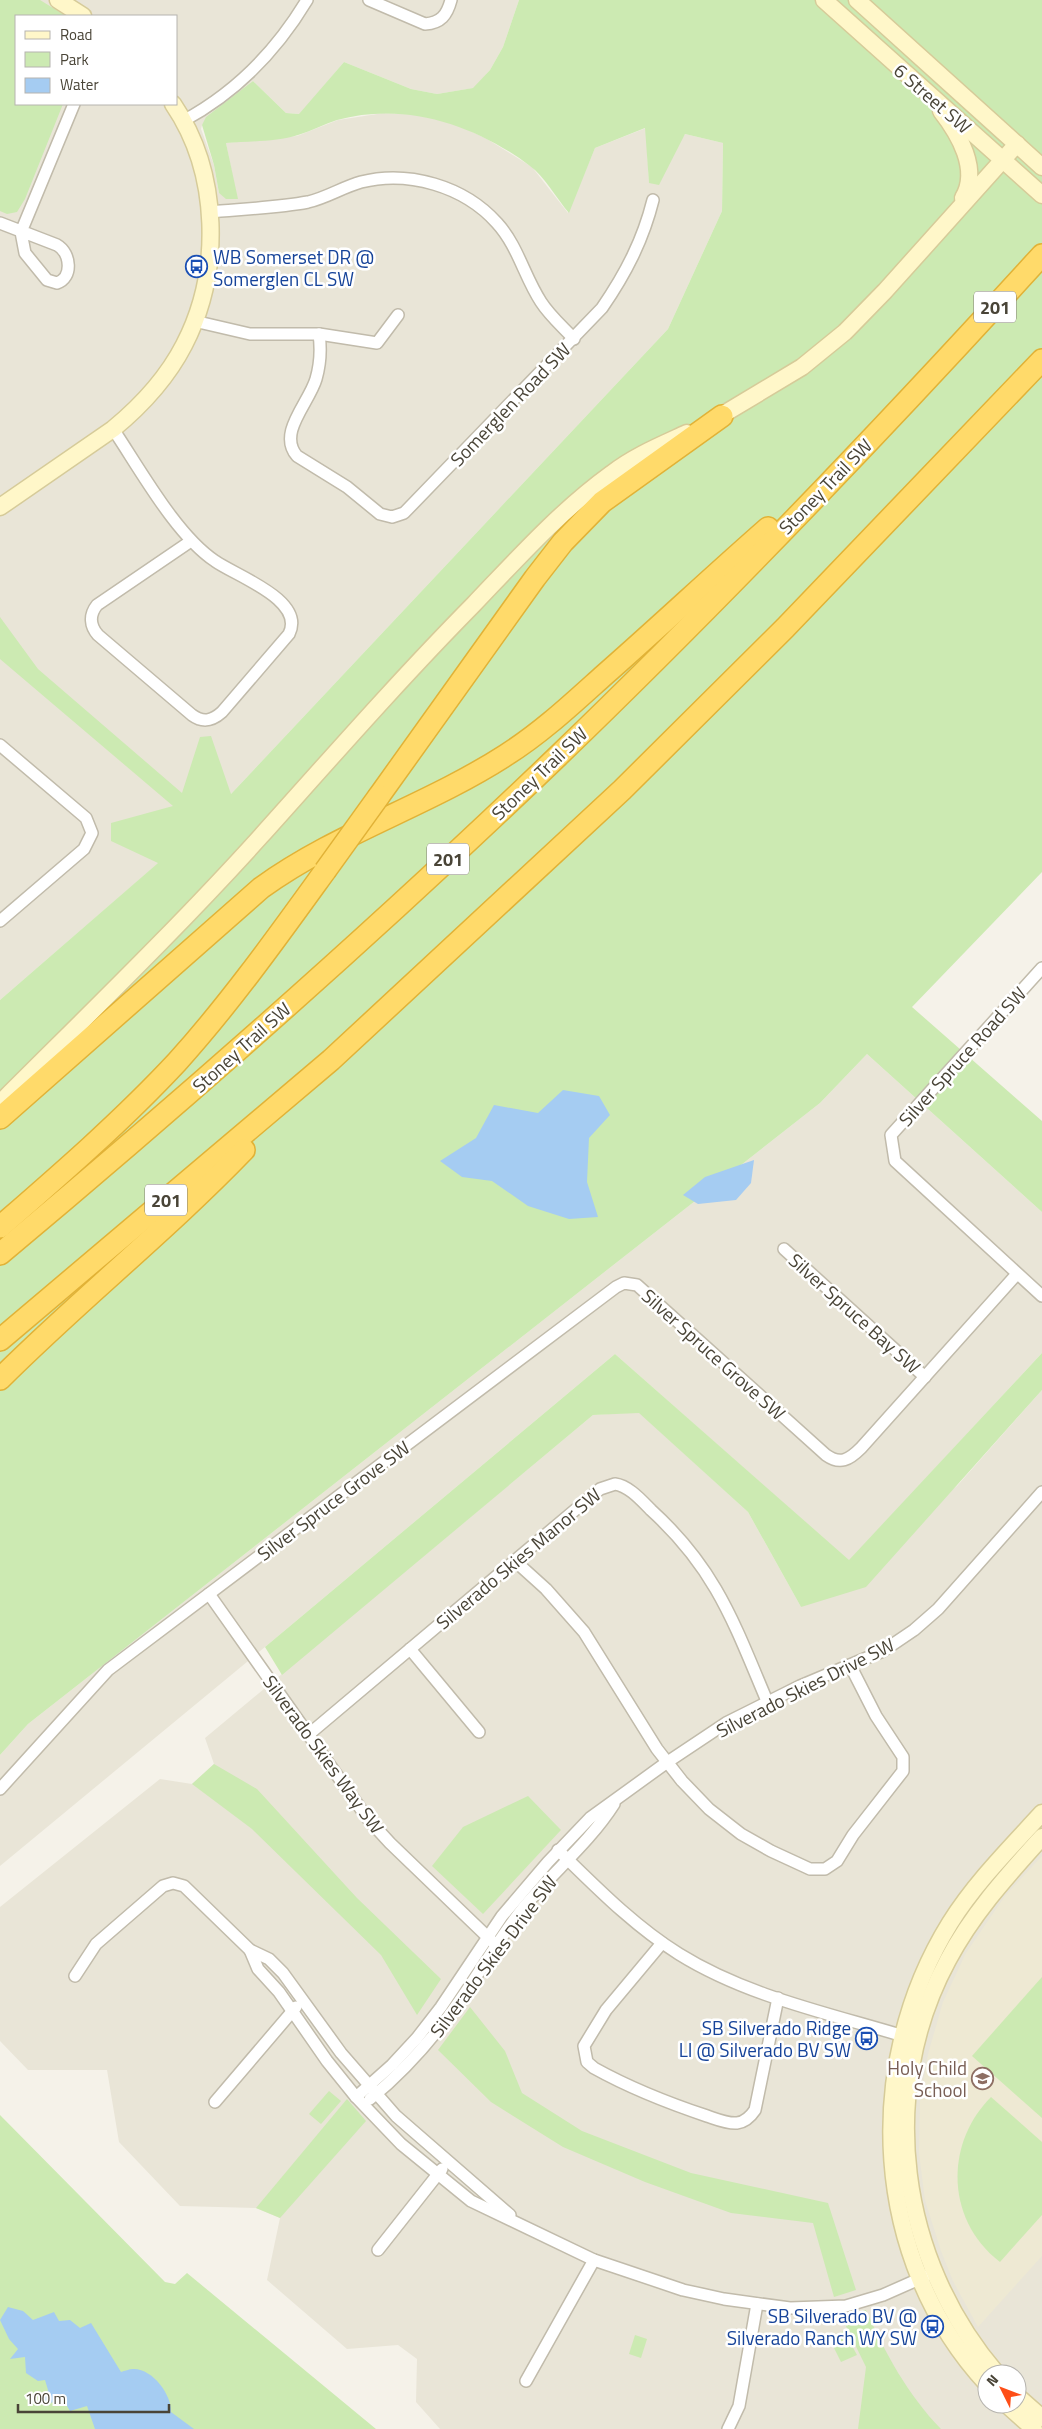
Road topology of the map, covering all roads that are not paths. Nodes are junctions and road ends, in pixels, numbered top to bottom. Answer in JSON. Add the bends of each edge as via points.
{"nodes":[{"id":1,"x":58,"y":0,"type":"edge"},
{"id":2,"x":307,"y":0,"type":"edge"},
{"id":3,"x":368,"y":0,"type":"edge"},
{"id":4,"x":451,"y":0,"type":"edge"},
{"id":5,"x":824,"y":0,"type":"edge"},
{"id":6,"x":856,"y":0,"type":"edge"},
{"id":7,"x":82,"y":15,"type":"edge"},
{"id":8,"x":926,"y":91,"type":"junction"},
{"id":9,"x":74,"y":105,"type":"edge"},
{"id":10,"x":174,"y":105,"type":"edge"},
{"id":11,"x":183,"y":121,"type":"junction"},
{"id":12,"x":1017,"y":144,"type":"junction"},
{"id":13,"x":1004,"y":159,"type":"junction"},
{"id":14,"x":1042,"y":167,"type":"edge"},
{"id":15,"x":1041,"y":194,"type":"edge"},
{"id":16,"x":653,"y":200,"type":"dead end"},
{"id":17,"x":209,"y":212,"type":"junction"},
{"id":18,"x":0,"y":223,"type":"edge"},
{"id":19,"x":942,"y":226,"type":"junction"},
{"id":20,"x":21,"y":232,"type":"junction"},
{"id":21,"x":1042,"y":255,"type":"edge"},
{"id":22,"x":398,"y":314,"type":"dead end"},
{"id":23,"x":194,"y":321,"type":"junction"},
{"id":24,"x":319,"y":334,"type":"junction"},
{"id":25,"x":574,"y":339,"type":"junction"},
{"id":26,"x":1042,"y":360,"type":"edge"},
{"id":27,"x":1042,"y":368,"type":"edge"},
{"id":28,"x":1006,"y":399,"type":"junction"},
{"id":29,"x":722,"y":416,"type":"junction"},
{"id":30,"x":113,"y":429,"type":"junction"},
{"id":31,"x":872,"y":438,"type":"junction"},
{"id":32,"x":0,"y":507,"type":"edge"},
{"id":33,"x":191,"y":541,"type":"junction"},
{"id":34,"x":0,"y":745,"type":"edge"},
{"id":35,"x":0,"y":922,"type":"edge"},
{"id":36,"x":1042,"y":968,"type":"edge"},
{"id":37,"x":331,"y":1060,"type":"junction"},
{"id":38,"x":0,"y":1103,"type":"edge"},
{"id":39,"x":0,"y":1118,"type":"edge"},
{"id":40,"x":0,"y":1227,"type":"edge"},
{"id":41,"x":784,"y":1249,"type":"dead end"},
{"id":42,"x":0,"y":1254,"type":"edge"},
{"id":43,"x":1017,"y":1274,"type":"junction"},
{"id":44,"x":1042,"y":1296,"type":"edge"},
{"id":45,"x":0,"y":1340,"type":"edge"},
{"id":46,"x":925,"y":1377,"type":"junction"},
{"id":47,"x":0,"y":1378,"type":"edge"},
{"id":48,"x":1042,"y":1492,"type":"edge"},
{"id":49,"x":514,"y":1560,"type":"junction"},
{"id":50,"x":209,"y":1594,"type":"junction"},
{"id":51,"x":410,"y":1649,"type":"junction"},
{"id":52,"x":850,"y":1665,"type":"junction"},
{"id":53,"x":767,"y":1701,"type":"junction"},
{"id":54,"x":479,"y":1732,"type":"dead end"},
{"id":55,"x":308,"y":1735,"type":"junction"},
{"id":56,"x":666,"y":1763,"type":"junction"},
{"id":57,"x":0,"y":1789,"type":"edge"},
{"id":58,"x":1042,"y":1813,"type":"edge"},
{"id":59,"x":1042,"y":1837,"type":"edge"},
{"id":60,"x":563,"y":1854,"type":"junction"},
{"id":61,"x":492,"y":1940,"type":"junction"},
{"id":62,"x":662,"y":1943,"type":"junction"},
{"id":63,"x":250,"y":1950,"type":"junction"},
{"id":64,"x":75,"y":1976,"type":"dead end"},
{"id":65,"x":303,"y":1998,"type":"junction"},
{"id":66,"x":778,"y":1998,"type":"junction"},
{"id":67,"x":293,"y":2011,"type":"junction"},
{"id":68,"x":910,"y":2038,"type":"junction"},
{"id":69,"x":372,"y":2090,"type":"junction"},
{"id":70,"x":360,"y":2101,"type":"junction"},
{"id":71,"x":215,"y":2102,"type":"dead end"},
{"id":72,"x":448,"y":2162,"type":"junction"},
{"id":73,"x":437,"y":2175,"type":"junction"},
{"id":74,"x":519,"y":2223,"type":"junction"},
{"id":75,"x":378,"y":2250,"type":"dead end"},
{"id":76,"x":594,"y":2260,"type":"junction"},
{"id":77,"x":927,"y":2275,"type":"junction"},
{"id":78,"x":757,"y":2304,"type":"junction"},
{"id":79,"x":989,"y":2364,"type":"edge"},
{"id":80,"x":977,"y":2370,"type":"edge"},
{"id":81,"x":526,"y":2381,"type":"dead end"},
{"id":82,"x":1027,"y":2405,"type":"edge"},
{"id":83,"x":1017,"y":2414,"type":"edge"},
{"id":84,"x":1042,"y":2418,"type":"edge"},
{"id":85,"x":728,"y":2429,"type":"edge"},
{"id":86,"x":1034,"y":2429,"type":"edge"}],
"edges":[{"from":1,"to":7,"type":"main road"},
{"from":2,"to":11,"type":"street","via":[[260,63],[224,95]]},
{"from":3,"to":4,"type":"street","via":[[425,24],[443,18]]},
{"from":5,"to":8,"type":"main road","name":"6 Street SW"},
{"from":6,"to":12,"type":"main road","name":"6 Street SW"},
{"from":8,"to":13,"type":"main road","name":"6 Street SW"},
{"from":8,"to":19,"type":"main road","via":[[958,138],[970,171],[967,191]]},
{"from":9,"to":20,"type":"street"},
{"from":10,"to":11,"type":"main road"},
{"from":11,"to":17,"type":"main road","via":[[201,165]]},
{"from":12,"to":13,"type":"main road"},
{"from":12,"to":14,"type":"main road","name":"6 Street SW"},
{"from":13,"to":15,"type":"main road","name":"6 Street SW"},
{"from":13,"to":19,"type":"main road"},
{"from":16,"to":25,"type":"street","via":[[646,227],[630,264],[602,308]]},
{"from":17,"to":23,"type":"main road","via":[[209,260]]},
{"from":17,"to":25,"type":"street","name":"Somerglen Road SW","via":[[308,202],[363,182],[389,178],[429,182],[470,200],[498,223],[518,253],[541,303]]},
{"from":18,"to":20,"type":"street"},
{"from":19,"to":29,"type":"main road","via":[[865,312],[823,351]]},
{"from":20,"to":20,"type":"street","via":[[25,253],[47,280],[56,284],[63,280],[68,259],[64,251],[57,245]]},
{"from":21,"to":31,"type":"highway","name":"Stoney Trail SW","number":"201"},
{"from":22,"to":24,"type":"street","via":[[377,343]]},
{"from":23,"to":24,"type":"street","via":[[250,334]]},
{"from":23,"to":30,"type":"main road","via":[[184,345],[163,378],[142,403]]},
{"from":24,"to":25,"type":"street","name":"Somerglen Road SW","via":[[321,345],[316,378],[292,430],[290,446],[297,456],[347,487],[380,514],[392,517],[404,513]]},
{"from":26,"to":28,"type":"highway","number":"201"},
{"from":27,"to":28,"type":"highway"},
{"from":28,"to":37,"type":"highway","number":"201","via":[[785,628],[622,790]]},
{"from":29,"to":38,"type":"main road","via":[[647,451],[611,473],[576,502],[451,627],[168,934]]},
{"from":29,"to":40,"type":"highway","bridge":true,"via":[[602,502],[563,542],[251,972],[177,1061],[93,1145]]},
{"from":30,"to":32,"type":"main road"},
{"from":30,"to":33,"type":"street"},
{"from":31,"to":39,"type":"highway","via":[[537,733],[481,770],[414,806],[334,842],[281,873],[240,905]]},
{"from":31,"to":42,"type":"highway","name":"Stoney Trail SW","number":"201","via":[[652,663],[445,862],[198,1085]]},
{"from":33,"to":33,"type":"street","via":[[214,561],[264,589],[287,608],[292,623],[289,634],[222,712],[206,721],[192,715],[98,635],[91,624],[97,605]]},
{"from":34,"to":35,"type":"street","via":[[86,818],[92,833],[84,849]]},
{"from":36,"to":43,"type":"street","name":"Silver Spruce Road SW","via":[[891,1135],[895,1161]]},
{"from":37,"to":45,"type":"highway","number":"201"},
{"from":37,"to":47,"type":"highway","via":[[206,1188]]},
{"from":41,"to":46,"type":"street","name":"Silver Spruce Bay SW"},
{"from":43,"to":44,"type":"street"},
{"from":43,"to":46,"type":"street","name":"Silver Spruce Grove SW"},
{"from":46,"to":50,"type":"street","name":"Silver Spruce Grove SW","via":[[853,1457],[833,1460],[637,1285],[624,1283]]},
{"from":48,"to":52,"type":"street","name":"Silverado Skies Drive SW","via":[[925,1621],[883,1651]]},
{"from":49,"to":51,"type":"street","name":"Silverado Skies Manor SW"},
{"from":49,"to":53,"type":"street","name":"Silverado Skies Manor SW","via":[[600,1489],[610,1484],[622,1485],[670,1527],[706,1572],[737,1628]]},
{"from":49,"to":56,"type":"street","via":[[552,1595],[584,1632]]},
{"from":50,"to":55,"type":"street","name":"Silverado Skies Way SW"},
{"from":50,"to":57,"type":"street","via":[[108,1670]]},
{"from":51,"to":54,"type":"street"},
{"from":51,"to":55,"type":"street","name":"Silverado Skies Manor SW"},
{"from":52,"to":53,"type":"street","name":"Silverado Skies Drive SW"},
{"from":52,"to":56,"type":"street","via":[[904,1763],[899,1778],[832,1865],[825,1869],[810,1868],[741,1834],[709,1809]]},
{"from":53,"to":56,"type":"street","name":"Silverado Skies Drive SW","via":[[726,1723]]},
{"from":55,"to":61,"type":"street","name":"Silverado Skies Way SW","via":[[368,1819]]},
{"from":56,"to":60,"type":"street","name":"Silverado Skies Drive SW","via":[[590,1818]]},
{"from":58,"to":68,"type":"main road","via":[[974,1890],[950,1924],[921,1979]]},
{"from":59,"to":68,"type":"main road","via":[[990,1895],[961,1936]]},
{"from":60,"to":61,"type":"street","name":"Silverado Skies Drive SW","via":[[525,1906]]},
{"from":60,"to":62,"type":"street"},
{"from":61,"to":69,"type":"street","name":"Silverado Skies Drive SW","via":[[432,2038],[401,2072]]},
{"from":62,"to":66,"type":"street","via":[[710,1972]]},
{"from":62,"to":66,"type":"street","via":[[606,2010],[584,2046],[587,2062],[594,2068],[642,2092],[723,2121],[735,2123],[746,2120],[754,2110]]},
{"from":63,"to":64,"type":"street","via":[[189,1889],[173,1883],[163,1886],[101,1940]]},
{"from":63,"to":65,"type":"street","via":[[269,1959]]},
{"from":63,"to":67,"type":"street","via":[[258,1969]]},
{"from":65,"to":67,"type":"street"},
{"from":65,"to":69,"type":"street"},
{"from":66,"to":68,"type":"street"},
{"from":67,"to":70,"type":"street","via":[[327,2061]]},
{"from":67,"to":71,"type":"street"},
{"from":68,"to":77,"type":"main road","via":[[906,2142]]},
{"from":69,"to":70,"type":"street","name":"Silverado Skies Drive SW"},
{"from":69,"to":72,"type":"street"},
{"from":70,"to":73,"type":"street","via":[[400,2144]]},
{"from":72,"to":73,"type":"street"},
{"from":72,"to":74,"type":"street"},
{"from":73,"to":74,"type":"street","via":[[471,2201]]},
{"from":73,"to":75,"type":"street"},
{"from":74,"to":76,"type":"street"},
{"from":76,"to":78,"type":"street","via":[[683,2290]]},
{"from":76,"to":81,"type":"street"},
{"from":77,"to":78,"type":"street","via":[[883,2295],[846,2306],[809,2309]]},
{"from":77,"to":79,"type":"main road"},
{"from":77,"to":80,"type":"main road","via":[[947,2329]]},
{"from":78,"to":85,"type":"street","via":[[739,2406]]},
{"from":82,"to":84,"type":"main road"},
{"from":83,"to":86,"type":"main road"}]}
